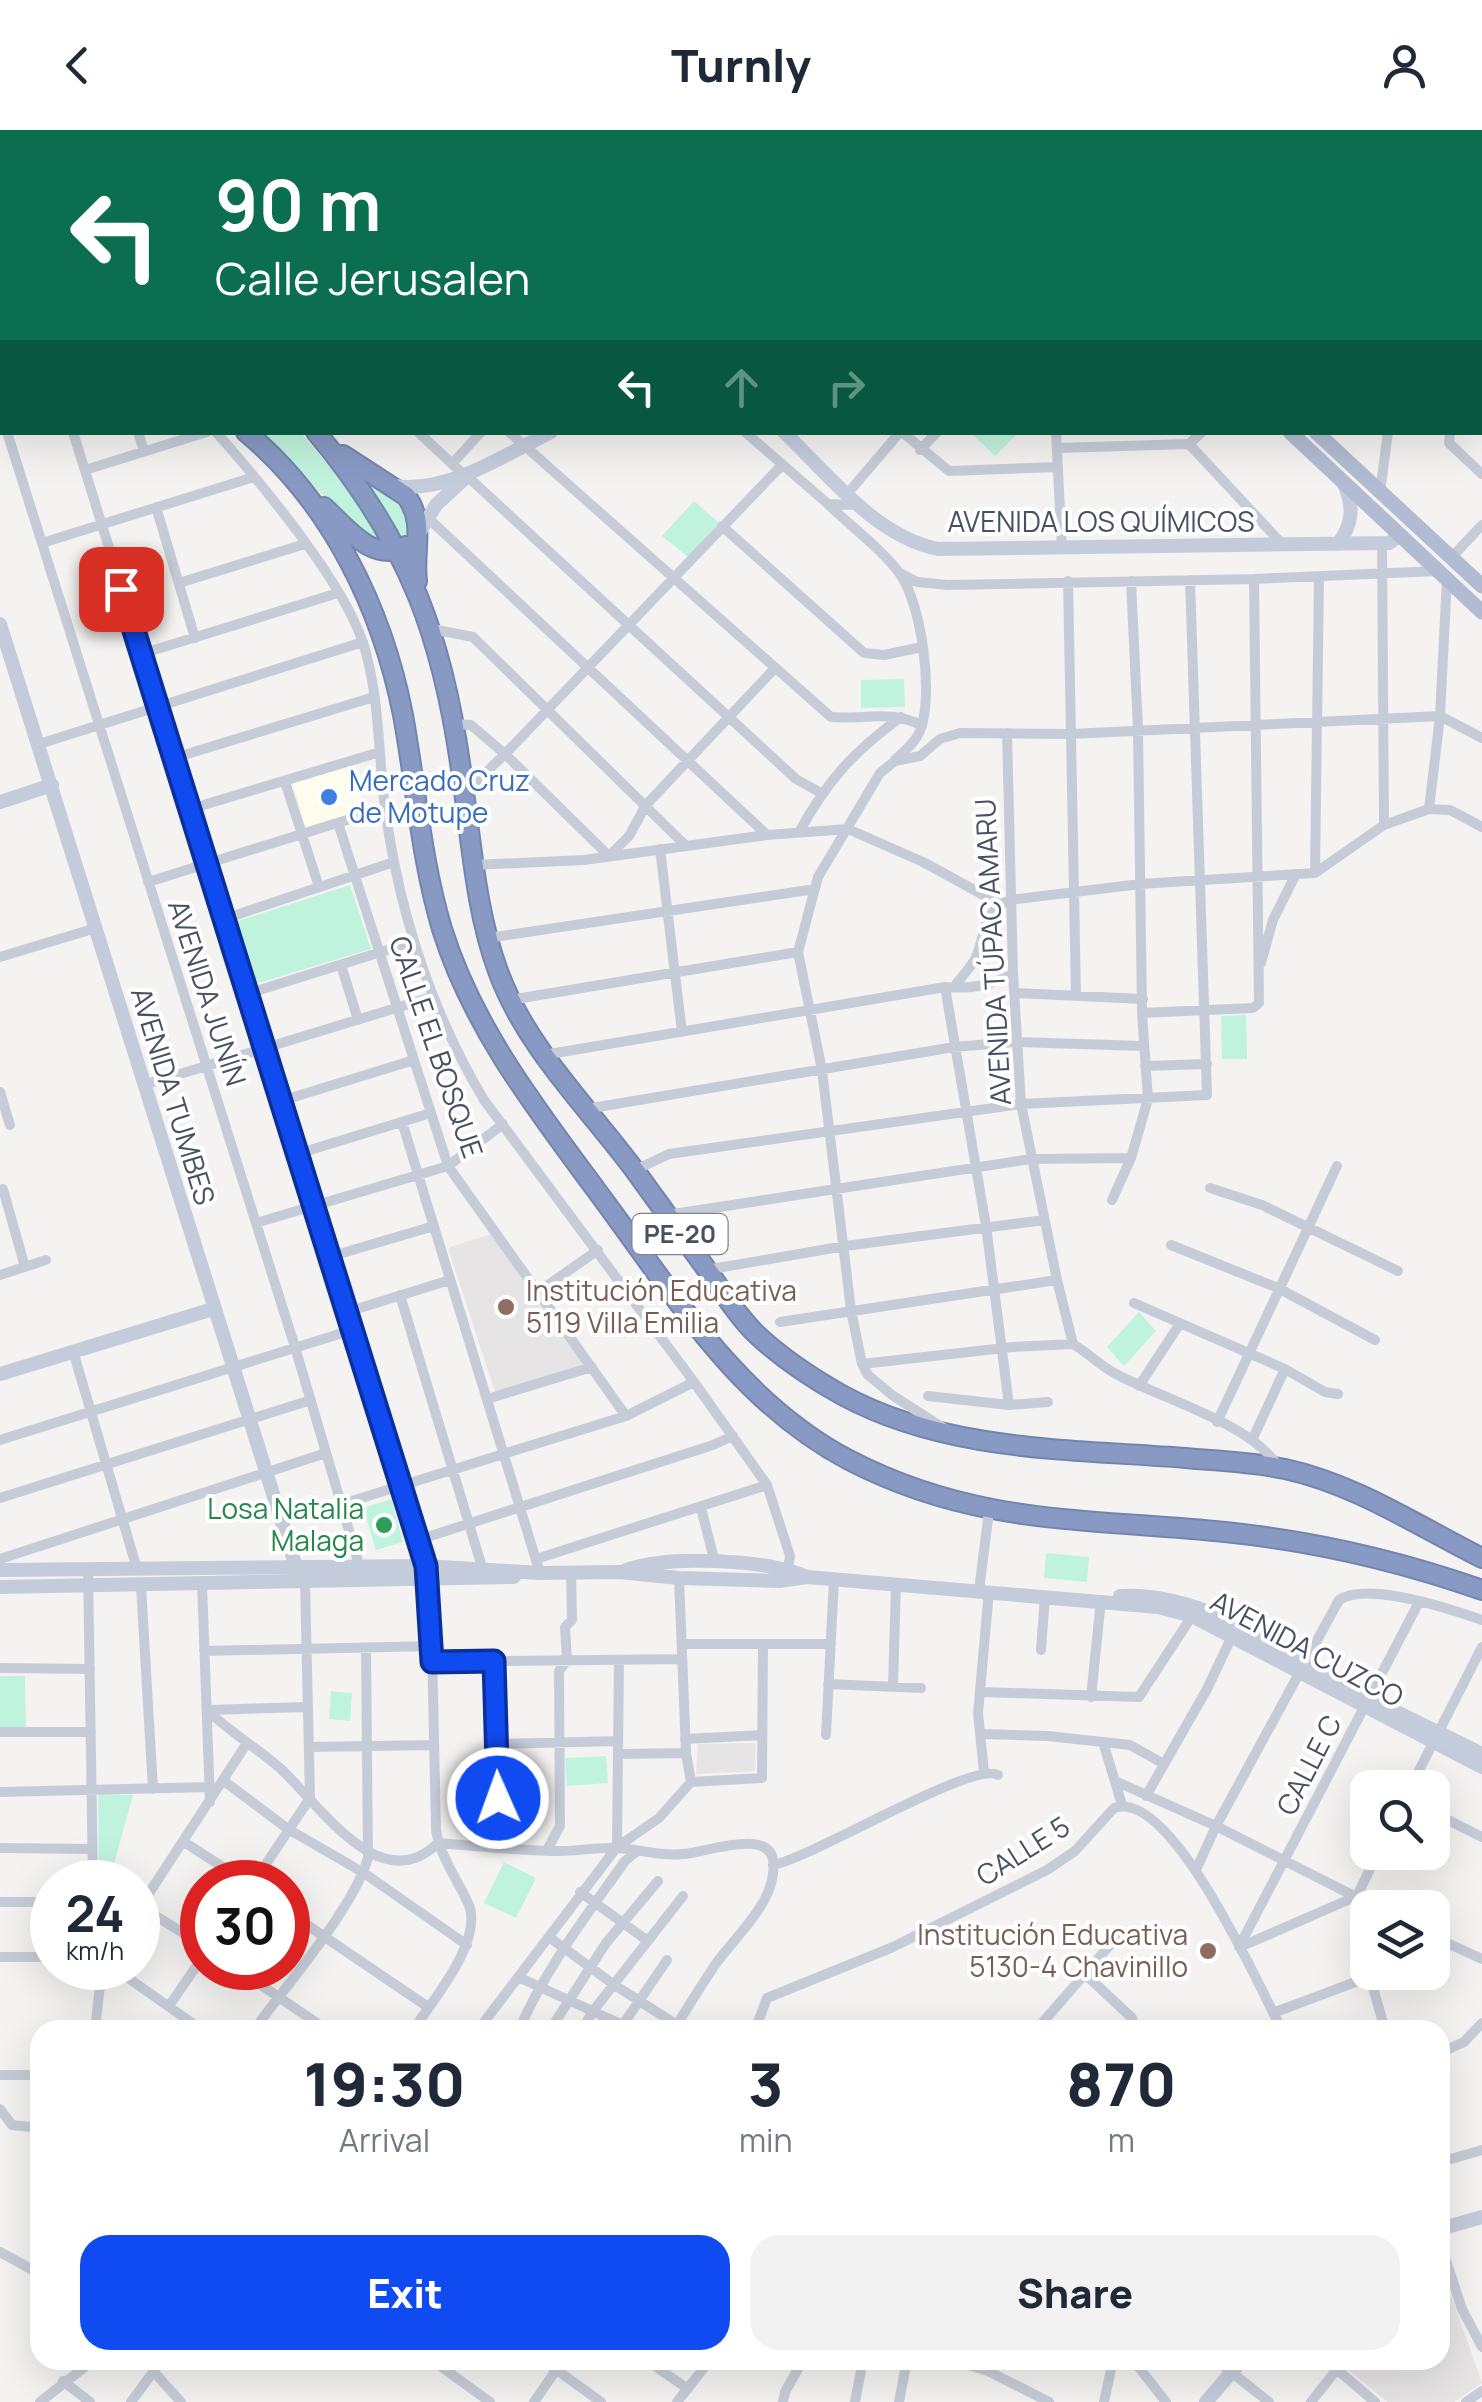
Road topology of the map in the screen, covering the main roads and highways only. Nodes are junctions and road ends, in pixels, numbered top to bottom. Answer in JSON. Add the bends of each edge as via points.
{"nodes":[{"id":1,"x":249,"y":435,"type":"edge"},
{"id":2,"x":318,"y":435,"type":"edge"},
{"id":3,"x":319,"y":435,"type":"edge"},
{"id":4,"x":1293,"y":435,"type":"edge"},
{"id":5,"x":1330,"y":439,"type":"edge"},
{"id":6,"x":291,"y":476,"type":"junction"},
{"id":7,"x":418,"y":536,"type":"junction"},
{"id":8,"x":398,"y":550,"type":"junction"},
{"id":9,"x":1482,"y":586,"type":"edge"},
{"id":10,"x":420,"y":596,"type":"junction"},
{"id":11,"x":1482,"y":612,"type":"edge"},
{"id":12,"x":1482,"y":1558,"type":"edge"},
{"id":13,"x":1482,"y":1590,"type":"edge"}],
"edges":[{"from":1,"to":6,"type":"highway","number":"PE-20"},
{"from":2,"to":8,"type":"highway","number":"PE-20"},
{"from":3,"to":7,"type":"highway","via":[[406,496]]},
{"from":4,"to":11,"type":"main road"},
{"from":5,"to":9,"type":"main road"},
{"from":6,"to":8,"type":"highway","via":[[372,549]]},
{"from":6,"to":13,"type":"highway","number":"PE-20","via":[[354,570],[378,627],[402,714],[441,926],[470,1001],[513,1076],[686,1314],[750,1388],[854,1463],[923,1493],[988,1510],[1280,1539]]},
{"from":7,"to":8,"type":"highway"},
{"from":7,"to":10,"type":"highway"},
{"from":8,"to":10,"type":"highway","number":"PE-20"},
{"from":10,"to":12,"type":"highway","number":"PE-20","via":[[454,724],[488,938],[510,1000],[544,1055],[750,1328],[847,1398],[952,1437],[1280,1468],[1329,1481]]}]}
